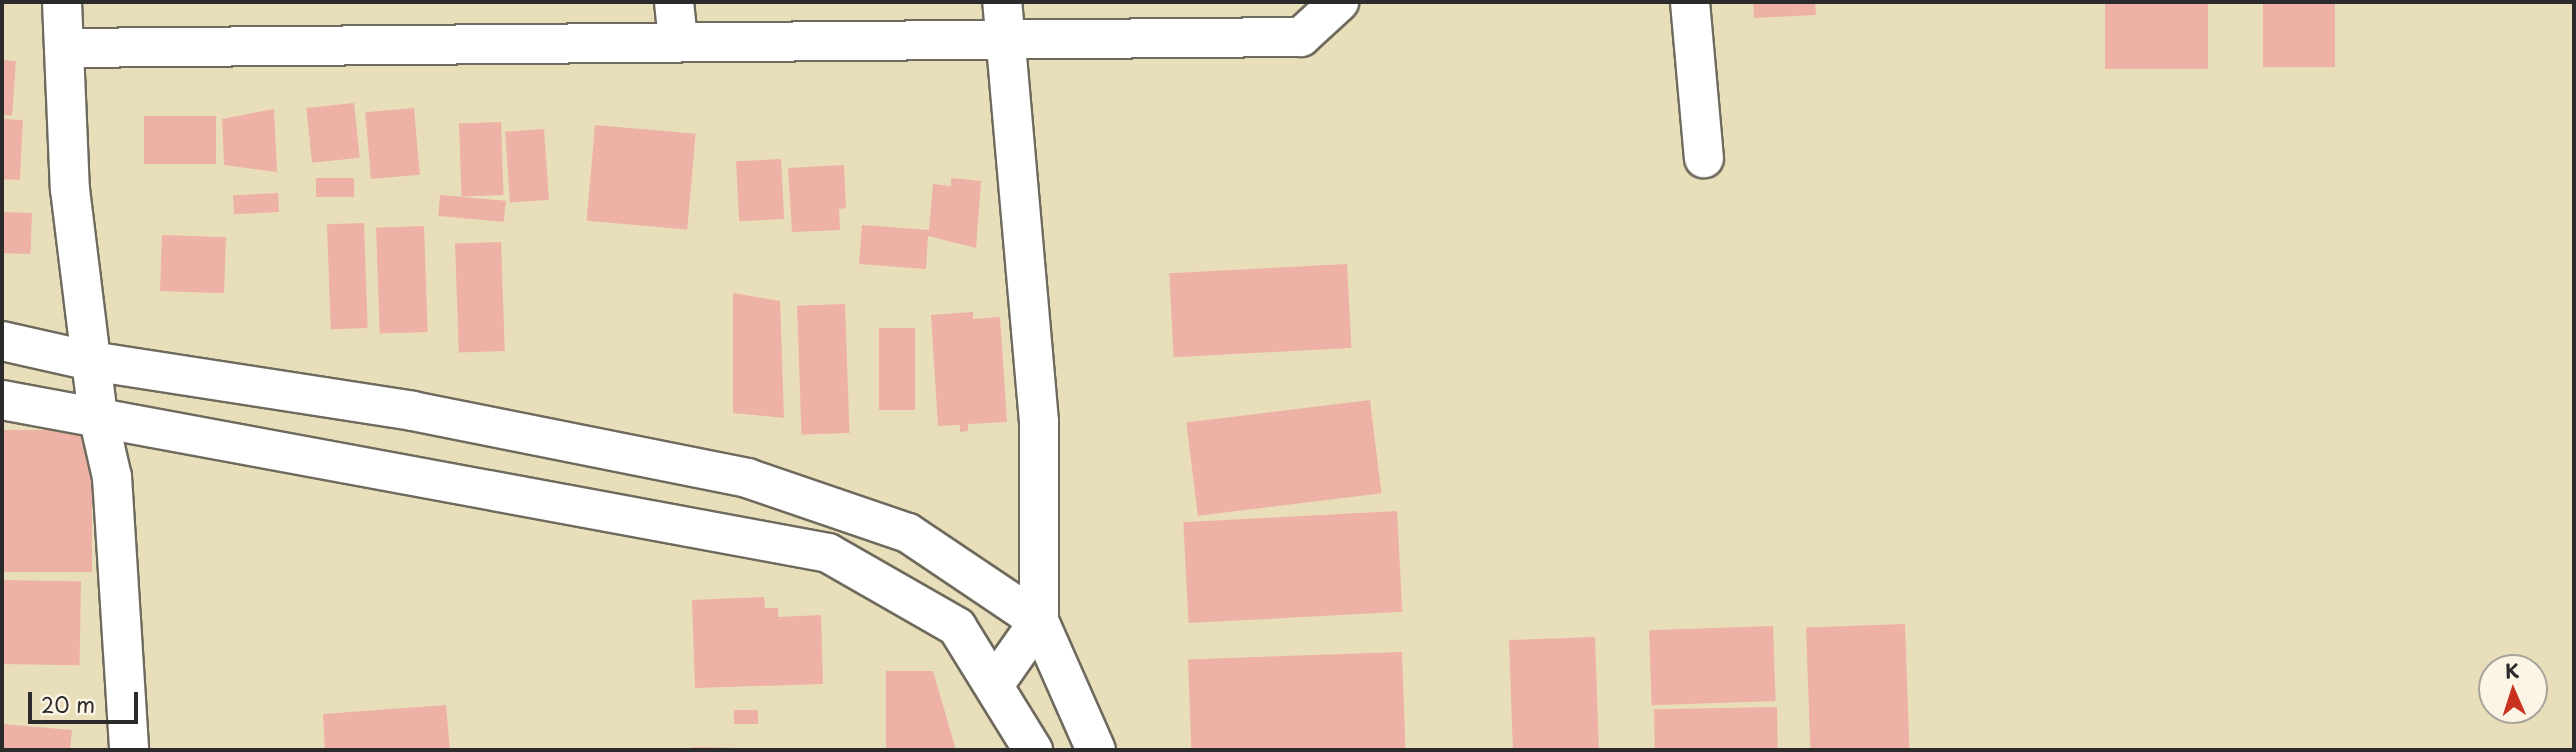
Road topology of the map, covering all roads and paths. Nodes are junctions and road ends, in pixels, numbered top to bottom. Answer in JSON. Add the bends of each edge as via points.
{"nodes":[{"id":1,"x":62,"y":2,"type":"edge"},
{"id":2,"x":674,"y":2,"type":"edge"},
{"id":3,"x":1339,"y":2,"type":"edge"},
{"id":4,"x":1690,"y":2,"type":"edge"},
{"id":5,"x":1004,"y":19,"type":"edge"},
{"id":6,"x":678,"y":41,"type":"junction"},
{"id":7,"x":64,"y":48,"type":"junction"},
{"id":8,"x":1703,"y":158,"type":"dead end"},
{"id":9,"x":2,"y":341,"type":"edge"},
{"id":10,"x":91,"y":361,"type":"junction"},
{"id":11,"x":2,"y":400,"type":"edge"},
{"id":12,"x":98,"y":416,"type":"junction"},
{"id":13,"x":1039,"y":621,"type":"junction"},
{"id":14,"x":994,"y":685,"type":"junction"},
{"id":15,"x":129,"y":750,"type":"edge"},
{"id":16,"x":1033,"y":750,"type":"edge"},
{"id":17,"x":1096,"y":750,"type":"edge"}],
"edges":[{"from":1,"to":7,"type":"street"},
{"from":2,"to":6,"type":"street"},
{"from":3,"to":5,"type":"street","via":[[1301,37]]},
{"from":4,"to":8,"type":"street"},
{"from":5,"to":6,"type":"street"},
{"from":5,"to":13,"type":"street","via":[[1039,422]]},
{"from":6,"to":7,"type":"street"},
{"from":7,"to":10,"type":"street","via":[[70,189]]},
{"from":9,"to":10,"type":"street"},
{"from":10,"to":12,"type":"street"},
{"from":10,"to":13,"type":"street","via":[[413,411],[747,478],[908,533]]},
{"from":11,"to":12,"type":"street"},
{"from":12,"to":14,"type":"street","via":[[828,553],[957,627]]},
{"from":12,"to":15,"type":"street","via":[[113,477]]},
{"from":13,"to":14,"type":"street"},
{"from":13,"to":17,"type":"street"},
{"from":14,"to":16,"type":"street"}]}
